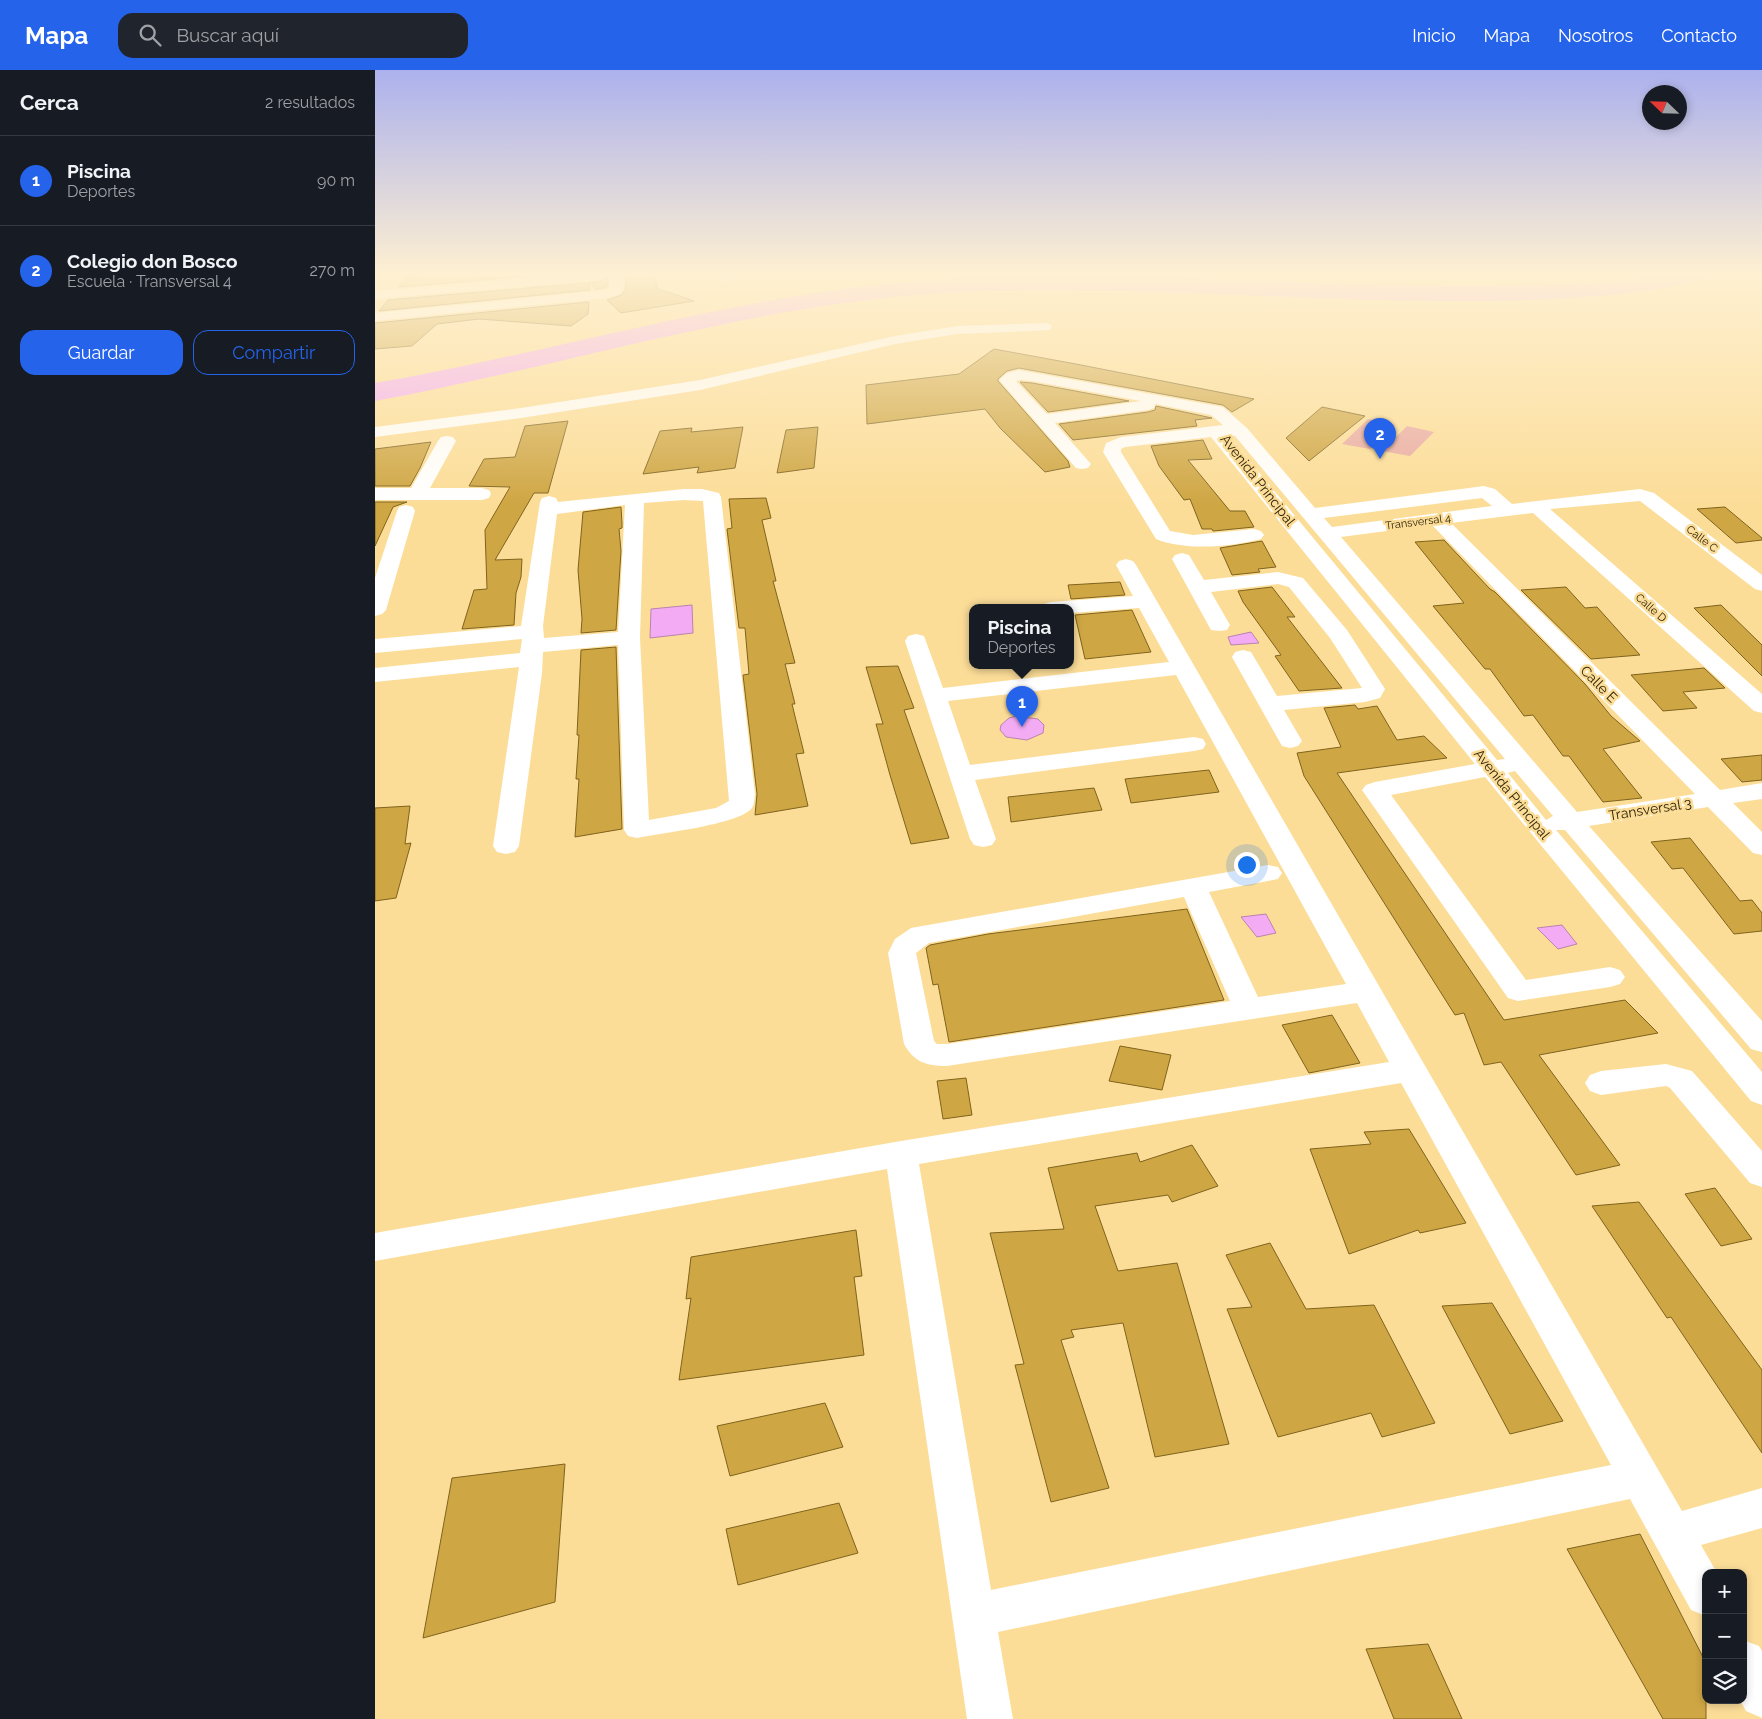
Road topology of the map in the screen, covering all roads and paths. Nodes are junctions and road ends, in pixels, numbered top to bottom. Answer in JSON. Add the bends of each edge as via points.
{"nodes":[{"id":1,"x":852,"y":350,"type":"edge"},
{"id":2,"x":1172,"y":402,"type":"junction"},
{"id":3,"x":1043,"y":420,"type":"junction"},
{"id":4,"x":1232,"y":431,"type":"junction"},
{"id":5,"x":375,"y":432,"type":"edge"},
{"id":6,"x":447,"y":441,"type":"dead end"},
{"id":7,"x":1082,"y":464,"type":"dead end"},
{"id":8,"x":418,"y":493,"type":"junction"},
{"id":9,"x":375,"y":494,"type":"edge"},
{"id":10,"x":482,"y":494,"type":"dead end"},
{"id":11,"x":1641,"y":495,"type":"joint"},
{"id":12,"x":635,"y":499,"type":"junction"},
{"id":13,"x":1541,"y":509,"type":"junction"},
{"id":14,"x":407,"y":511,"type":"dead end"},
{"id":15,"x":1509,"y":511,"type":"junction"},
{"id":16,"x":1311,"y":514,"type":"junction"},
{"id":17,"x":1437,"y":520,"type":"junction"},
{"id":18,"x":1327,"y":533,"type":"junction"},
{"id":19,"x":1254,"y":535,"type":"dead end"},
{"id":20,"x":1182,"y":559,"type":"dead end"},
{"id":21,"x":1126,"y":565,"type":"dead end"},
{"id":22,"x":1762,"y":585,"type":"edge"},
{"id":23,"x":1198,"y":587,"type":"junction"},
{"id":24,"x":1146,"y":601,"type":"junction"},
{"id":25,"x":1074,"y":606,"type":"edge"},
{"id":26,"x":375,"y":610,"type":"edge"},
{"id":27,"x":1385,"y":620,"type":"junction"},
{"id":28,"x":1219,"y":625,"type":"dead end"},
{"id":29,"x":1333,"y":628,"type":"junction"},
{"id":30,"x":629,"y":638,"type":"junction"},
{"id":31,"x":916,"y":641,"type":"dead end"},
{"id":32,"x":531,"y":645,"type":"junction"},
{"id":33,"x":375,"y":646,"type":"edge"},
{"id":34,"x":1243,"y":657,"type":"dead end"},
{"id":35,"x":1183,"y":667,"type":"junction"},
{"id":36,"x":375,"y":675,"type":"edge"},
{"id":37,"x":935,"y":696,"type":"junction"},
{"id":38,"x":1269,"y":704,"type":"junction"},
{"id":39,"x":1762,"y":706,"type":"edge"},
{"id":40,"x":1290,"y":741,"type":"dead end"},
{"id":41,"x":1194,"y":744,"type":"dead end"},
{"id":42,"x":1522,"y":763,"type":"junction"},
{"id":43,"x":1492,"y":769,"type":"junction"},
{"id":44,"x":961,"y":774,"type":"junction"},
{"id":45,"x":1762,"y":791,"type":"edge"},
{"id":46,"x":1713,"y":799,"type":"junction"},
{"id":47,"x":1571,"y":821,"type":"junction"},
{"id":48,"x":1538,"y":826,"type":"junction"},
{"id":49,"x":983,"y":839,"type":"dead end"},
{"id":50,"x":506,"y":846,"type":"dead end"},
{"id":51,"x":1762,"y":847,"type":"edge"},
{"id":52,"x":1268,"y":873,"type":"dead end"},
{"id":53,"x":1193,"y":886,"type":"junction"},
{"id":54,"x":1610,"y":977,"type":"dead end"},
{"id":55,"x":1366,"y":991,"type":"junction"},
{"id":56,"x":1248,"y":1009,"type":"junction"},
{"id":57,"x":1762,"y":1041,"type":"edge"},
{"id":58,"x":1411,"y":1070,"type":"junction"},
{"id":59,"x":1601,"y":1083,"type":"dead end"},
{"id":60,"x":1762,"y":1093,"type":"edge"},
{"id":61,"x":901,"y":1154,"type":"junction"},
{"id":62,"x":1762,"y":1174,"type":"edge"},
{"id":63,"x":375,"y":1247,"type":"edge"},
{"id":64,"x":1640,"y":1478,"type":"junction"},
{"id":65,"x":1762,"y":1508,"type":"edge"},
{"id":66,"x":1671,"y":1534,"type":"junction"},
{"id":67,"x":1702,"y":1588,"type":"edge"},
{"id":68,"x":974,"y":1615,"type":"junction"},
{"id":69,"x":1747,"y":1669,"type":"edge"},
{"id":70,"x":1762,"y":1695,"type":"edge"},
{"id":71,"x":990,"y":1719,"type":"edge"}],
"edges":[{"from":1,"to":5,"type":"street","via":[[700,385]]},
{"from":2,"to":3,"type":"street"},
{"from":2,"to":3,"type":"street","via":[[1032,376],[1009,378],[1007,380]]},
{"from":2,"to":4,"type":"street","via":[[1217,411]]},
{"from":3,"to":7,"type":"street"},
{"from":4,"to":16,"type":"street","name":"Avenida Principal"},
{"from":4,"to":19,"type":"street","via":[[1121,442],[1111,447],[1167,538],[1180,541]]},
{"from":4,"to":27,"type":"street","name":"Avenida Principal","via":[[1218,434]]},
{"from":6,"to":8,"type":"street"},
{"from":8,"to":9,"type":"street"},
{"from":8,"to":10,"type":"street"},
{"from":11,"to":13,"type":"street","name":"Transversal 4","via":[[1549,504]]},
{"from":11,"to":22,"type":"street","name":"Calle C"},
{"from":12,"to":30,"type":"street"},
{"from":12,"to":30,"type":"street","via":[[696,493],[712,497],[743,794],[741,805],[723,814],[637,830]]},
{"from":12,"to":32,"type":"street","via":[[549,506]]},
{"from":13,"to":15,"type":"street","name":"Transversal 4"},
{"from":13,"to":39,"type":"street","name":"Calle D"},
{"from":14,"to":26,"type":"street"},
{"from":15,"to":16,"type":"street","via":[[1484,492]]},
{"from":15,"to":17,"type":"street","name":"Transversal 4"},
{"from":16,"to":18,"type":"street","name":"Avenida Principal"},
{"from":17,"to":18,"type":"street","name":"Transversal 4"},
{"from":17,"to":46,"type":"street","name":"Calle E"},
{"from":18,"to":27,"type":"street","name":"Avenida Principal"},
{"from":20,"to":23,"type":"street"},
{"from":21,"to":24,"type":"street"},
{"from":23,"to":28,"type":"street"},
{"from":23,"to":29,"type":"street","via":[[1278,578],[1291,580]]},
{"from":24,"to":25,"type":"street"},
{"from":24,"to":35,"type":"street"},
{"from":27,"to":29,"type":"street"},
{"from":27,"to":42,"type":"street","name":"Avenida Principal"},
{"from":27,"to":43,"type":"street","name":"Avenida Principal"},
{"from":29,"to":38,"type":"street","via":[[1370,681],[1374,689],[1372,693]]},
{"from":30,"to":32,"type":"street"},
{"from":31,"to":37,"type":"street"},
{"from":32,"to":33,"type":"street"},
{"from":32,"to":36,"type":"street"},
{"from":32,"to":50,"type":"street","via":[[531,673]]},
{"from":34,"to":38,"type":"street"},
{"from":35,"to":37,"type":"street"},
{"from":35,"to":55,"type":"street"},
{"from":37,"to":44,"type":"street"},
{"from":38,"to":40,"type":"street"},
{"from":41,"to":44,"type":"street"},
{"from":42,"to":43,"type":"street"},
{"from":42,"to":47,"type":"street","name":"Avenida Principal"},
{"from":43,"to":48,"type":"street","name":"Avenida Principal"},
{"from":43,"to":54,"type":"street","via":[[1375,790],[1518,992]]},
{"from":44,"to":49,"type":"street"},
{"from":45,"to":46,"type":"street","name":"Transversal 3"},
{"from":46,"to":47,"type":"street","name":"Transversal 3"},
{"from":46,"to":51,"type":"street","name":"Calle E"},
{"from":47,"to":48,"type":"street","name":"Transversal 3"},
{"from":47,"to":57,"type":"street","name":"Avenida Principal"},
{"from":48,"to":60,"type":"street","name":"Avenida Principal"},
{"from":52,"to":53,"type":"street"},
{"from":53,"to":56,"type":"street"},
{"from":53,"to":56,"type":"street","via":[[921,935],[905,946],[902,953],[919,1044],[931,1055],[947,1055]]},
{"from":55,"to":56,"type":"street"},
{"from":55,"to":58,"type":"street"},
{"from":58,"to":61,"type":"street"},
{"from":58,"to":64,"type":"street"},
{"from":59,"to":62,"type":"street","via":[[1666,1075],[1681,1079]]},
{"from":61,"to":63,"type":"street"},
{"from":61,"to":68,"type":"street"},
{"from":64,"to":66,"type":"street"},
{"from":64,"to":68,"type":"street"},
{"from":65,"to":66,"type":"street"},
{"from":66,"to":67,"type":"street"},
{"from":68,"to":71,"type":"street"},
{"from":69,"to":70,"type":"street"}]}
